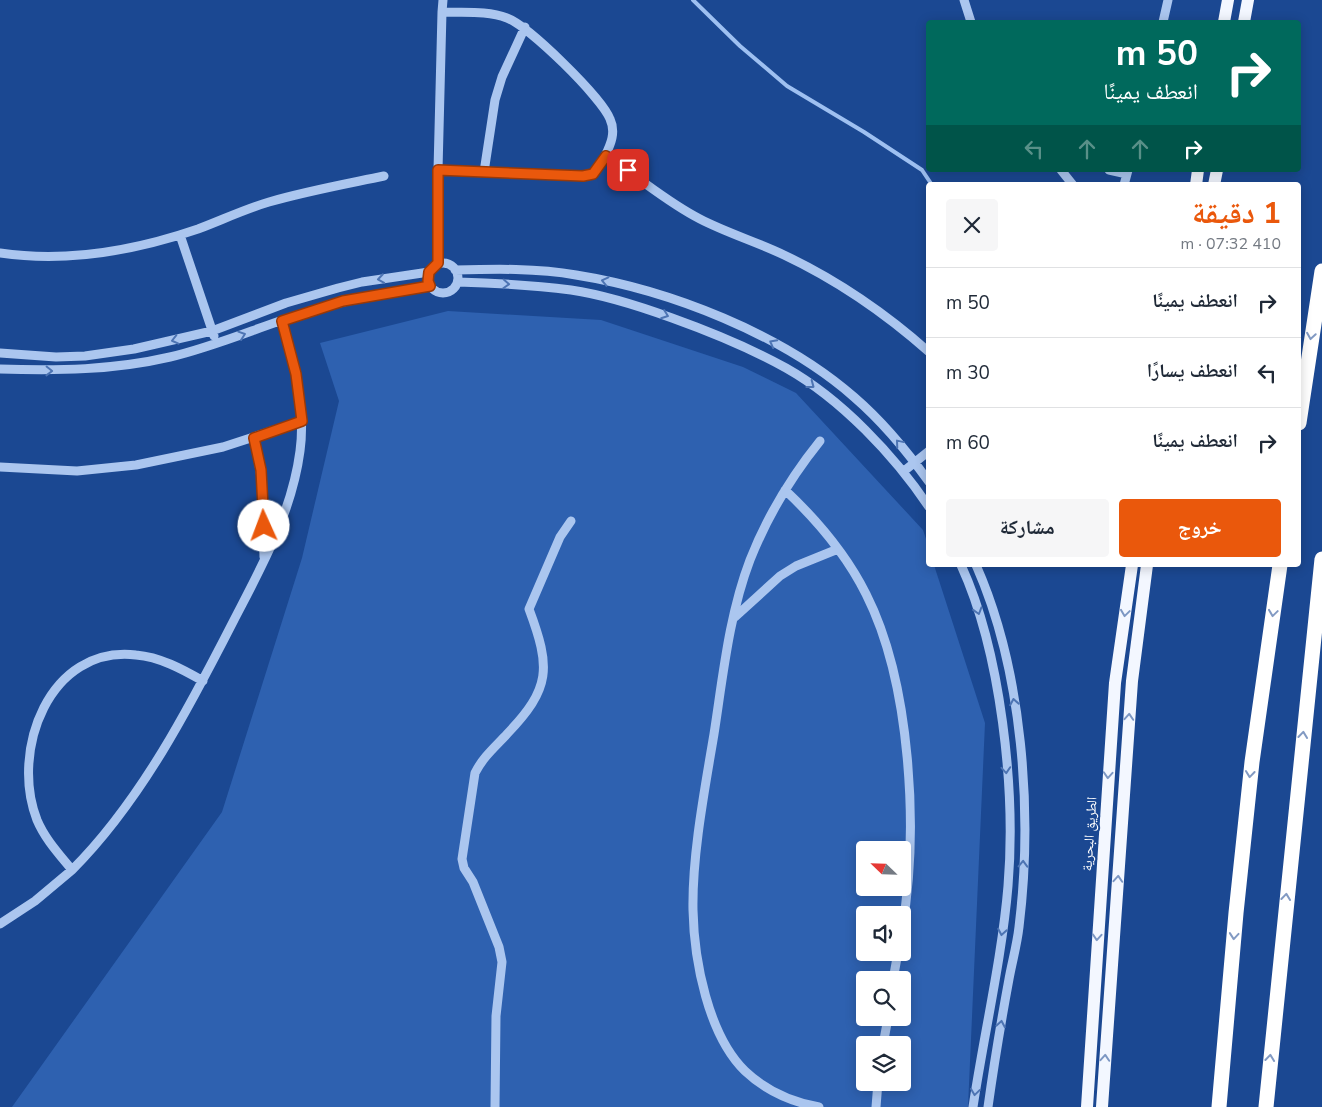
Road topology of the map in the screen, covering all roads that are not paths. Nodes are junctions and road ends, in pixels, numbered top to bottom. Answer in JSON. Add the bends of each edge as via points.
{"nodes":[{"id":1,"x":442,"y":0,"type":"edge"},
{"id":2,"x":964,"y":0,"type":"edge"},
{"id":3,"x":1168,"y":0,"type":"edge"},
{"id":4,"x":1228,"y":0,"type":"edge"},
{"id":5,"x":1248,"y":0,"type":"edge"},
{"id":6,"x":442,"y":12,"type":"junction"},
{"id":7,"x":970,"y":20,"type":"edge"},
{"id":8,"x":1163,"y":20,"type":"edge"},
{"id":9,"x":1224,"y":20,"type":"edge"},
{"id":10,"x":1244,"y":20,"type":"edge"},
{"id":11,"x":525,"y":28,"type":"junction"},
{"id":12,"x":606,"y":156,"type":"junction"},
{"id":13,"x":438,"y":170,"type":"junction"},
{"id":14,"x":484,"y":172,"type":"junction"},
{"id":15,"x":1063,"y":172,"type":"edge"},
{"id":16,"x":384,"y":176,"type":"dead end"},
{"id":17,"x":1071,"y":182,"type":"edge"},
{"id":18,"x":180,"y":235,"type":"junction"},
{"id":19,"x":0,"y":253,"type":"edge"},
{"id":20,"x":438,"y":263,"type":"junction"},
{"id":21,"x":456,"y":270,"type":"junction"},
{"id":22,"x":1322,"y":271,"type":"edge"},
{"id":23,"x":429,"y":272,"type":"junction"},
{"id":24,"x":458,"y":282,"type":"junction"},
{"id":25,"x":430,"y":286,"type":"junction"},
{"id":26,"x":282,"y":321,"type":"junction"},
{"id":27,"x":212,"y":331,"type":"junction"},
{"id":28,"x":217,"y":344,"type":"junction"},
{"id":29,"x":926,"y":349,"type":"edge"},
{"id":30,"x":0,"y":352,"type":"edge"},
{"id":31,"x":0,"y":369,"type":"edge"},
{"id":32,"x":1301,"y":410,"type":"edge"},
{"id":33,"x":302,"y":421,"type":"junction"},
{"id":34,"x":254,"y":438,"type":"junction"},
{"id":35,"x":820,"y":441,"type":"dead end"},
{"id":36,"x":926,"y":453,"type":"edge"},
{"id":37,"x":915,"y":462,"type":"junction"},
{"id":38,"x":0,"y":467,"type":"edge"},
{"id":39,"x":904,"y":471,"type":"junction"},
{"id":40,"x":926,"y":478,"type":"edge"},
{"id":41,"x":785,"y":490,"type":"junction"},
{"id":42,"x":926,"y":503,"type":"edge"},
{"id":43,"x":572,"y":521,"type":"dead end"},
{"id":44,"x":838,"y":549,"type":"junction"},
{"id":45,"x":1322,"y":559,"type":"edge"},
{"id":46,"x":264,"y":562,"type":"junction"},
{"id":47,"x":962,"y":567,"type":"edge"},
{"id":48,"x":977,"y":567,"type":"edge"},
{"id":49,"x":1132,"y":567,"type":"edge"},
{"id":50,"x":1147,"y":567,"type":"edge"},
{"id":51,"x":1280,"y":567,"type":"edge"},
{"id":52,"x":734,"y":617,"type":"junction"},
{"id":53,"x":203,"y":680,"type":"junction"},
{"id":54,"x":72,"y":870,"type":"junction"},
{"id":55,"x":905,"y":906,"type":"edge"},
{"id":56,"x":0,"y":924,"type":"edge"},
{"id":57,"x":877,"y":1091,"type":"edge"},
{"id":58,"x":495,"y":1107,"type":"edge"},
{"id":59,"x":819,"y":1107,"type":"edge"},
{"id":60,"x":876,"y":1107,"type":"edge"},
{"id":61,"x":973,"y":1107,"type":"edge"},
{"id":62,"x":988,"y":1107,"type":"edge"},
{"id":63,"x":1087,"y":1107,"type":"edge"},
{"id":64,"x":1102,"y":1107,"type":"edge"},
{"id":65,"x":1219,"y":1107,"type":"edge"},
{"id":66,"x":1266,"y":1107,"type":"edge"}],
"edges":[{"from":1,"to":6,"type":"street"},
{"from":2,"to":7,"type":"street"},
{"from":3,"to":8,"type":"street"},
{"from":4,"to":9,"type":"main road"},
{"from":5,"to":10,"type":"main road"},
{"from":6,"to":11,"type":"street","via":[[493,14],[509,18]]},
{"from":6,"to":13,"type":"street"},
{"from":11,"to":12,"type":"street","via":[[571,71],[610,118],[613,134]]},
{"from":11,"to":14,"type":"street","via":[[494,100]]},
{"from":12,"to":14,"type":"street","via":[[588,175]]},
{"from":12,"to":29,"type":"street","via":[[701,220],[784,254],[844,288],[886,316]]},
{"from":13,"to":14,"type":"street"},
{"from":13,"to":20,"type":"street"},
{"from":15,"to":17,"type":"street"},
{"from":16,"to":18,"type":"street","via":[[267,202]]},
{"from":18,"to":19,"type":"street","via":[[124,249],[82,255],[34,258]]},
{"from":18,"to":27,"type":"street"},
{"from":20,"to":21,"type":"street","via":[[451,265]]},
{"from":20,"to":23,"type":"street"},
{"from":21,"to":24,"type":"street"},
{"from":37,"to":21,"type":"street","one_way":true,"via":[[852,395],[809,364],[720,316],[642,290],[576,274]]},
{"from":22,"to":32,"type":"highway","one_way":true},
{"from":23,"to":25,"type":"street"},
{"from":23,"to":27,"type":"street","one_way":true,"via":[[338,288],[286,303]]},
{"from":24,"to":25,"type":"street","via":[[445,293]]},
{"from":24,"to":39,"type":"street","one_way":true,"via":[[541,287],[596,295],[651,310],[745,346],[819,391],[873,438]]},
{"from":25,"to":26,"type":"street","via":[[343,301]]},
{"from":28,"to":26,"type":"street","one_way":true},
{"from":26,"to":33,"type":"street","via":[[296,374]]},
{"from":27,"to":28,"type":"street"},
{"from":27,"to":30,"type":"street","one_way":true,"via":[[134,349],[85,356],[29,356]]},
{"from":31,"to":28,"type":"street","one_way":true,"via":[[56,371],[114,366],[168,358]]},
{"from":33,"to":34,"type":"street"},
{"from":33,"to":46,"type":"street","via":[[295,481]]},
{"from":34,"to":38,"type":"street","via":[[195,454],[107,468],[78,471]]},
{"from":34,"to":46,"type":"street","via":[[262,485]]},
{"from":35,"to":41,"type":"street"},
{"from":36,"to":37,"type":"street"},
{"from":37,"to":39,"type":"street"},
{"from":37,"to":40,"type":"street"},
{"from":39,"to":42,"type":"street"},
{"from":41,"to":44,"type":"street","via":[[808,511]]},
{"from":41,"to":52,"type":"street","via":[[749,562]]},
{"from":43,"to":58,"type":"street","via":[[560,537],[530,609],[542,644],[544,675],[540,691],[529,710],[482,760],[476,773],[462,859],[499,947],[502,962],[496,1016]]},
{"from":44,"to":52,"type":"street","via":[[780,576]]},
{"from":44,"to":55,"type":"street","via":[[866,594],[895,678],[910,794],[910,860]]},
{"from":66,"to":45,"type":"highway","one_way":true},
{"from":46,"to":53,"type":"street"},
{"from":47,"to":61,"type":"street","one_way":true,"via":[[980,616],[998,694],[1010,826],[1006,907]]},
{"from":62,"to":48,"type":"street","one_way":true,"via":[[1021,911],[1024,782],[1008,667],[996,617]]},
{"from":49,"to":63,"type":"main road","name":"الطريق البحرية","one_way":true,"via":[[1114,683]]},
{"from":64,"to":50,"type":"main road","one_way":true,"via":[[1132,681]]},
{"from":51,"to":65,"type":"highway","one_way":true,"via":[[1252,762]]},
{"from":52,"to":59,"type":"street","via":[[694,882],[699,964],[720,1034],[744,1070],[779,1094]]},
{"from":53,"to":54,"type":"street","via":[[122,811]]},
{"from":53,"to":54,"type":"street","via":[[155,658],[117,655],[99,658],[82,666],[53,691],[40,713],[32,737],[28,767],[37,820]]},
{"from":54,"to":56,"type":"street","via":[[35,901]]},
{"from":57,"to":60,"type":"street"}]}
